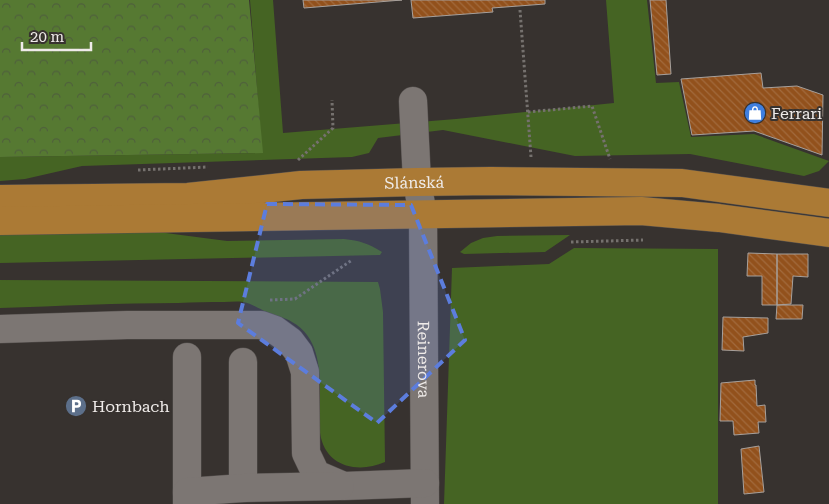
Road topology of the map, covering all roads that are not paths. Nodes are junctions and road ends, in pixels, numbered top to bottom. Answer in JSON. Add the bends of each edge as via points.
{"nodes":[{"id":1,"x":413,"y":101,"type":"dead end"},
{"id":2,"x":416,"y":182,"type":"junction"},
{"id":3,"x":0,"y":199,"type":"edge"},
{"id":4,"x":829,"y":203,"type":"edge"},
{"id":5,"x":423,"y":215,"type":"junction"},
{"id":6,"x":0,"y":221,"type":"edge"},
{"id":7,"x":829,"y":233,"type":"edge"},
{"id":8,"x":0,"y":328,"type":"edge"},
{"id":9,"x":187,"y":357,"type":"dead end"},
{"id":10,"x":242,"y":362,"type":"dead end"},
{"id":11,"x":344,"y":486,"type":"junction"},
{"id":12,"x":243,"y":488,"type":"junction"},
{"id":13,"x":425,"y":494,"type":"edge"},
{"id":14,"x":187,"y":498,"type":"edge"}],
"edges":[{"from":1,"to":2,"type":"street","name":"Reinerova"},
{"from":2,"to":3,"type":"main road","name":"Slánská","via":[[301,185],[188,197]]},
{"from":2,"to":4,"type":"main road","name":"Slánská","via":[[682,183]]},
{"from":2,"to":5,"type":"street","name":"Reinerova"},
{"from":5,"to":6,"type":"main road","name":"Slánská"},
{"from":5,"to":7,"type":"main road","name":"Slánská","via":[[641,212],[719,218]]},
{"from":5,"to":13,"type":"street","name":"Reinerova"},
{"from":8,"to":11,"type":"street","via":[[250,324],[275,330],[299,353],[305,372],[306,453],[316,474]]},
{"from":9,"to":14,"type":"street"},
{"from":10,"to":12,"type":"street"},
{"from":11,"to":12,"type":"street"},
{"from":11,"to":13,"type":"street"},
{"from":12,"to":14,"type":"street"}]}
